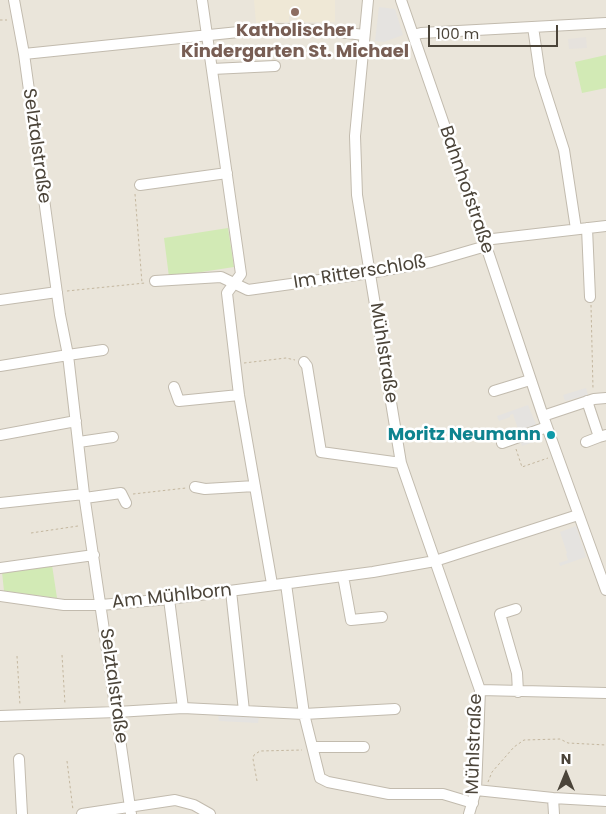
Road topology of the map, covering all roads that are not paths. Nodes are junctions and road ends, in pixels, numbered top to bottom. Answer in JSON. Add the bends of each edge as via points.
{"nodes":[{"id":1,"x":14,"y":0,"type":"edge"},
{"id":2,"x":202,"y":0,"type":"edge"},
{"id":3,"x":368,"y":0,"type":"edge"},
{"id":4,"x":401,"y":0,"type":"edge"},
{"id":5,"x":606,"y":23,"type":"edge"},
{"id":6,"x":533,"y":27,"type":"junction"},
{"id":7,"x":208,"y":35,"type":"junction"},
{"id":8,"x":364,"y":35,"type":"junction"},
{"id":9,"x":414,"y":35,"type":"junction"},
{"id":10,"x":24,"y":54,"type":"junction"},
{"id":11,"x":275,"y":66,"type":"dead end"},
{"id":12,"x":212,"y":69,"type":"junction"},
{"id":13,"x":226,"y":173,"type":"junction"},
{"id":14,"x":140,"y":185,"type":"road end"},
{"id":15,"x":606,"y":226,"type":"edge"},
{"id":16,"x":586,"y":228,"type":"junction"},
{"id":17,"x":576,"y":229,"type":"junction"},
{"id":18,"x":485,"y":243,"type":"junction"},
{"id":19,"x":370,"y":273,"type":"junction"},
{"id":20,"x":156,"y":281,"type":"road end"},
{"id":21,"x":234,"y":284,"type":"junction"},
{"id":22,"x":57,"y":292,"type":"junction"},
{"id":23,"x":590,"y":297,"type":"road end"},
{"id":24,"x":0,"y":300,"type":"edge"},
{"id":25,"x":103,"y":350,"type":"dead end"},
{"id":26,"x":68,"y":355,"type":"junction"},
{"id":27,"x":304,"y":362,"type":"dead end"},
{"id":28,"x":0,"y":366,"type":"edge"},
{"id":29,"x":530,"y":380,"type":"junction"},
{"id":30,"x":174,"y":387,"type":"dead end"},
{"id":31,"x":494,"y":391,"type":"dead end"},
{"id":32,"x":239,"y":394,"type":"junction"},
{"id":33,"x":606,"y":398,"type":"edge"},
{"id":34,"x":591,"y":400,"type":"junction"},
{"id":35,"x":542,"y":416,"type":"junction"},
{"id":36,"x":76,"y":421,"type":"junction"},
{"id":37,"x":547,"y":427,"type":"junction"},
{"id":38,"x":0,"y":435,"type":"edge"},
{"id":39,"x":602,"y":436,"type":"edge"},
{"id":40,"x":113,"y":437,"type":"dead end"},
{"id":41,"x":79,"y":442,"type":"junction"},
{"id":42,"x":586,"y":442,"type":"dead end"},
{"id":43,"x":502,"y":443,"type":"dead end"},
{"id":44,"x":401,"y":463,"type":"junction"},
{"id":45,"x":256,"y":486,"type":"junction"},
{"id":46,"x":195,"y":487,"type":"road end"},
{"id":47,"x":84,"y":496,"type":"junction"},
{"id":48,"x":124,"y":499,"type":"road end"},
{"id":49,"x":0,"y":503,"type":"edge"},
{"id":50,"x":578,"y":515,"type":"junction"},
{"id":51,"x":94,"y":555,"type":"junction"},
{"id":52,"x":435,"y":561,"type":"junction"},
{"id":53,"x":0,"y":568,"type":"edge"},
{"id":54,"x":343,"y":576,"type":"junction"},
{"id":55,"x":272,"y":584,"type":"junction"},
{"id":56,"x":286,"y":584,"type":"junction"},
{"id":57,"x":606,"y":590,"type":"edge"},
{"id":58,"x":231,"y":591,"type":"junction"},
{"id":59,"x":0,"y":596,"type":"edge"},
{"id":60,"x":169,"y":599,"type":"junction"},
{"id":61,"x":102,"y":605,"type":"junction"},
{"id":62,"x":516,"y":608,"type":"dead end"},
{"id":63,"x":382,"y":617,"type":"dead end"},
{"id":64,"x":480,"y":690,"type":"junction"},
{"id":65,"x":518,"y":692,"type":"junction"},
{"id":66,"x":606,"y":693,"type":"edge"},
{"id":67,"x":183,"y":708,"type":"junction"},
{"id":68,"x":395,"y":709,"type":"dead end"},
{"id":69,"x":244,"y":711,"type":"junction"},
{"id":70,"x":117,"y":712,"type":"junction"},
{"id":71,"x":304,"y":714,"type":"junction"},
{"id":72,"x":0,"y":716,"type":"edge"},
{"id":73,"x":364,"y":747,"type":"dead end"},
{"id":74,"x":313,"y":748,"type":"junction"},
{"id":75,"x":19,"y":759,"type":"dead end"},
{"id":76,"x":480,"y":790,"type":"junction"},
{"id":77,"x":553,"y":798,"type":"junction"},
{"id":78,"x":606,"y":801,"type":"edge"},
{"id":79,"x":473,"y":803,"type":"junction"},
{"id":80,"x":131,"y":810,"type":"edge"},
{"id":81,"x":22,"y":814,"type":"edge"},
{"id":82,"x":82,"y":814,"type":"edge"},
{"id":83,"x":210,"y":814,"type":"edge"},
{"id":84,"x":469,"y":814,"type":"edge"},
{"id":85,"x":554,"y":814,"type":"edge"}],
"edges":[{"from":1,"to":10,"type":"street","name":"Selztalstraße"},
{"from":2,"to":7,"type":"street"},
{"from":3,"to":8,"type":"street","name":"Mühlstraße"},
{"from":4,"to":9,"type":"street","name":"Bahnhofstraße"},
{"from":5,"to":6,"type":"street"},
{"from":6,"to":9,"type":"street"},
{"from":6,"to":17,"type":"street","via":[[540,75],[564,150]]},
{"from":7,"to":8,"type":"street","via":[[268,29]]},
{"from":7,"to":10,"type":"street"},
{"from":7,"to":12,"type":"street"},
{"from":8,"to":19,"type":"street","name":"Mühlstraße","via":[[355,136],[357,195]]},
{"from":9,"to":18,"type":"street","name":"Bahnhofstraße"},
{"from":10,"to":22,"type":"street","name":"Selztalstraße"},
{"from":11,"to":12,"type":"street"},
{"from":12,"to":13,"type":"street"},
{"from":13,"to":14,"type":"street"},
{"from":13,"to":21,"type":"street","via":[[241,274]]},
{"from":15,"to":16,"type":"street","name":"Im Ritterschloß"},
{"from":16,"to":17,"type":"street","name":"Im Ritterschloß"},
{"from":16,"to":23,"type":"street"},
{"from":17,"to":18,"type":"street","name":"Im Ritterschloß"},
{"from":18,"to":19,"type":"street","name":"Im Ritterschloß","via":[[431,262]]},
{"from":18,"to":29,"type":"street","name":"Bahnhofstraße"},
{"from":19,"to":21,"type":"street","name":"Im Ritterschloß","via":[[248,290]]},
{"from":19,"to":44,"type":"street","name":"Mühlstraße"},
{"from":20,"to":21,"type":"street","name":"Im Ritterschloß","via":[[221,277]]},
{"from":21,"to":32,"type":"street","via":[[227,293]]},
{"from":22,"to":24,"type":"street"},
{"from":22,"to":26,"type":"street","name":"Selztalstraße"},
{"from":25,"to":26,"type":"street"},
{"from":26,"to":28,"type":"street"},
{"from":26,"to":36,"type":"street","name":"Selztalstraße"},
{"from":27,"to":44,"type":"street","via":[[308,366],[321,452]]},
{"from":29,"to":31,"type":"street"},
{"from":29,"to":35,"type":"street","name":"Bahnhofstraße"},
{"from":30,"to":32,"type":"street","via":[[179,401]]},
{"from":32,"to":45,"type":"street"},
{"from":33,"to":34,"type":"street"},
{"from":34,"to":35,"type":"street"},
{"from":34,"to":39,"type":"street"},
{"from":35,"to":37,"type":"street","name":"Bahnhofstraße"},
{"from":36,"to":38,"type":"street"},
{"from":36,"to":41,"type":"street","name":"Selztalstraße"},
{"from":37,"to":43,"type":"street"},
{"from":37,"to":50,"type":"street","name":"Bahnhofstraße"},
{"from":39,"to":42,"type":"street"},
{"from":40,"to":41,"type":"street"},
{"from":41,"to":47,"type":"street","name":"Selztalstraße"},
{"from":44,"to":52,"type":"street","name":"Mühlstraße"},
{"from":45,"to":46,"type":"street"},
{"from":45,"to":55,"type":"street"},
{"from":47,"to":48,"type":"street","via":[[121,493]]},
{"from":47,"to":49,"type":"street"},
{"from":47,"to":51,"type":"street","name":"Selztalstraße"},
{"from":50,"to":52,"type":"street","name":"Am Mühlborn"},
{"from":50,"to":57,"type":"street","name":"Bahnhofstraße"},
{"from":51,"to":53,"type":"street"},
{"from":51,"to":61,"type":"street","name":"Selztalstraße"},
{"from":52,"to":54,"type":"street","name":"Am Mühlborn"},
{"from":52,"to":64,"type":"street","name":"Mühlstraße"},
{"from":54,"to":56,"type":"street","name":"Am Mühlborn"},
{"from":54,"to":63,"type":"street","via":[[351,620]]},
{"from":55,"to":56,"type":"street","name":"Am Mühlborn"},
{"from":55,"to":58,"type":"street","name":"Am Mühlborn"},
{"from":56,"to":71,"type":"street"},
{"from":58,"to":60,"type":"street","name":"Am Mühlborn"},
{"from":58,"to":69,"type":"street"},
{"from":59,"to":61,"type":"street","name":"Am Mühlborn","via":[[64,605]]},
{"from":60,"to":61,"type":"street","name":"Am Mühlborn"},
{"from":60,"to":67,"type":"street"},
{"from":61,"to":70,"type":"street","name":"Selztalstraße"},
{"from":62,"to":65,"type":"street","via":[[500,614],[517,673]]},
{"from":64,"to":65,"type":"street"},
{"from":64,"to":76,"type":"street","name":"Mühlstraße"},
{"from":65,"to":66,"type":"street"},
{"from":67,"to":69,"type":"street"},
{"from":67,"to":70,"type":"street"},
{"from":68,"to":71,"type":"street"},
{"from":69,"to":71,"type":"street"},
{"from":70,"to":72,"type":"street"},
{"from":70,"to":80,"type":"street","name":"Selztalstraße"},
{"from":71,"to":74,"type":"street"},
{"from":73,"to":74,"type":"street"},
{"from":74,"to":79,"type":"street","via":[[320,778],[328,782],[389,794],[444,794]]},
{"from":75,"to":81,"type":"street"},
{"from":76,"to":77,"type":"street"},
{"from":76,"to":79,"type":"street","name":"Mühlstraße"},
{"from":77,"to":78,"type":"street"},
{"from":77,"to":85,"type":"street"},
{"from":79,"to":84,"type":"street","name":"Mühlstraße"},
{"from":80,"to":82,"type":"street"},
{"from":80,"to":83,"type":"street","via":[[175,800],[194,804]]}]}
